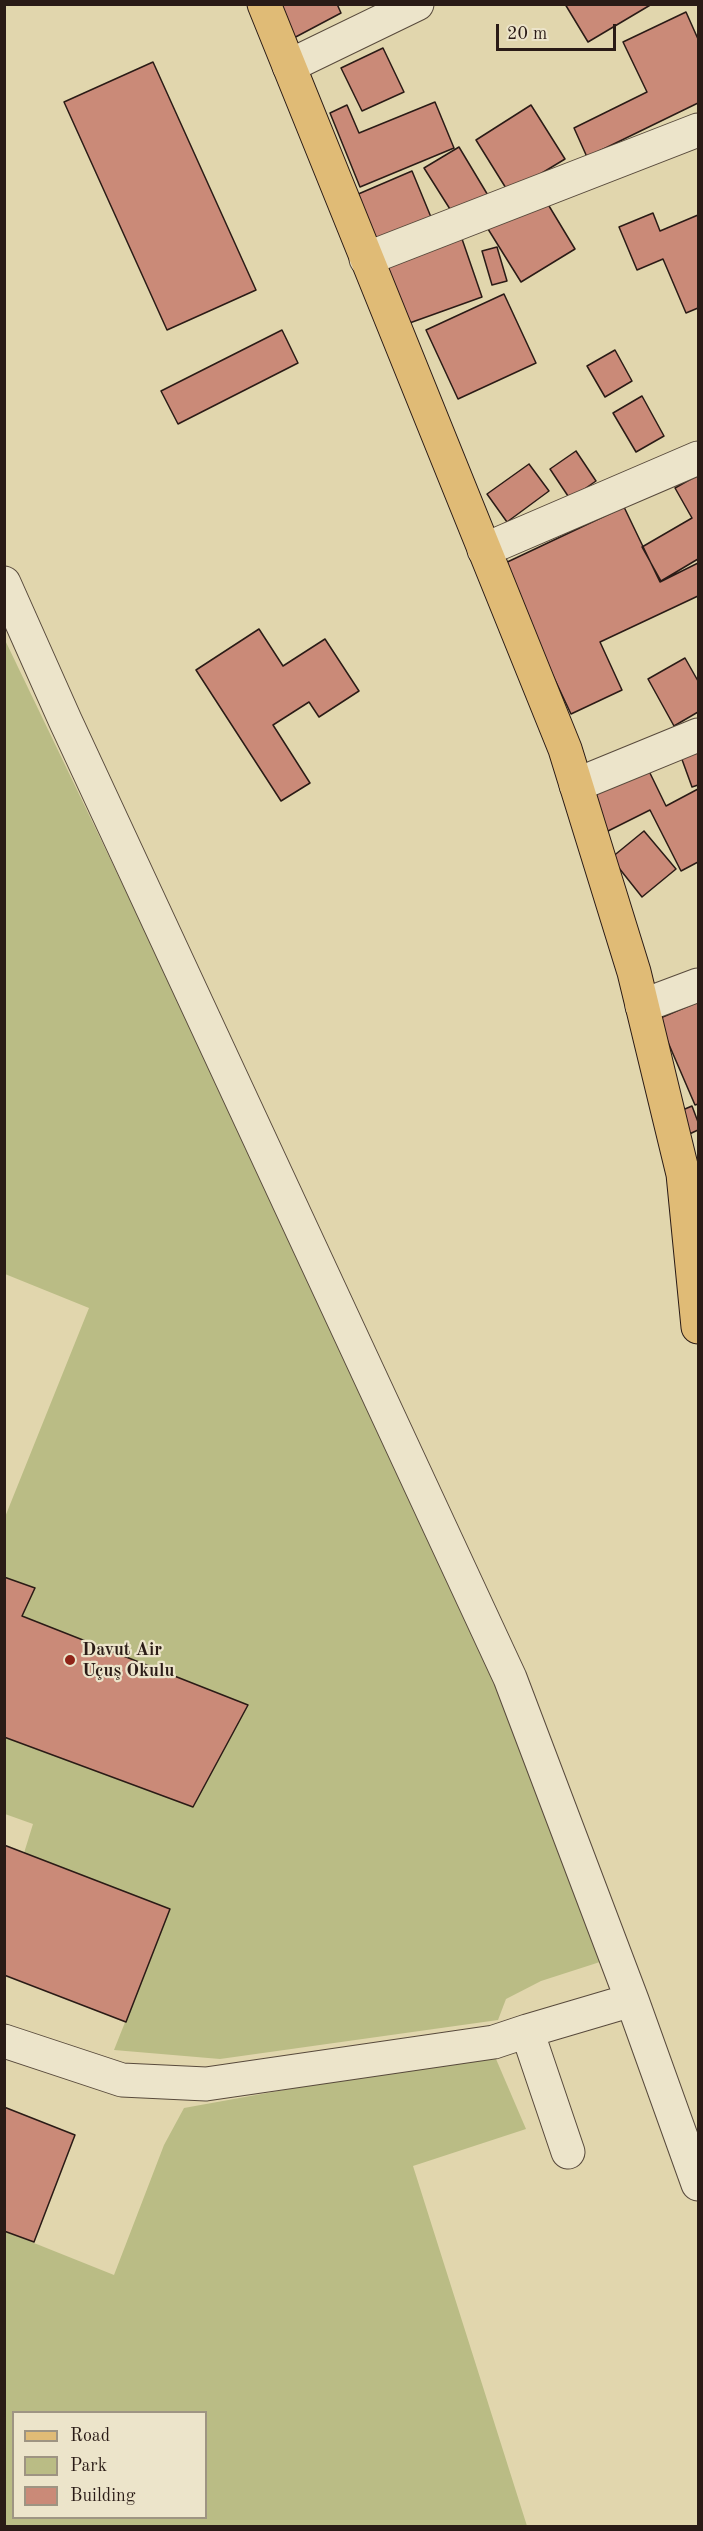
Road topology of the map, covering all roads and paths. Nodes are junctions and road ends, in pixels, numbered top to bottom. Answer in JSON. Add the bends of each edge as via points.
{"nodes":[{"id":1,"x":264,"y":4,"type":"edge"},
{"id":2,"x":417,"y":4,"type":"edge"},
{"id":3,"x":289,"y":66,"type":"junction"},
{"id":4,"x":699,"y":130,"type":"edge"},
{"id":5,"x":366,"y":259,"type":"junction"},
{"id":6,"x":699,"y":458,"type":"edge"},
{"id":7,"x":484,"y":550,"type":"junction"},
{"id":8,"x":4,"y":583,"type":"edge"},
{"id":9,"x":699,"y":735,"type":"edge"},
{"id":10,"x":576,"y":785,"type":"junction"},
{"id":11,"x":699,"y":985,"type":"edge"},
{"id":12,"x":642,"y":1006,"type":"junction"},
{"id":13,"x":693,"y":1227,"type":"edge"},
{"id":14,"x":699,"y":1327,"type":"edge"},
{"id":15,"x":632,"y":2000,"type":"junction"},
{"id":16,"x":527,"y":2031,"type":"junction"},
{"id":17,"x":4,"y":2041,"type":"edge"},
{"id":18,"x":567,"y":2152,"type":"dead end"},
{"id":19,"x":699,"y":2184,"type":"edge"}],
"edges":[{"from":1,"to":3,"type":"main road"},
{"from":2,"to":3,"type":"street"},
{"from":3,"to":5,"type":"main road"},
{"from":4,"to":5,"type":"street"},
{"from":5,"to":7,"type":"main road"},
{"from":6,"to":7,"type":"street"},
{"from":7,"to":10,"type":"main road"},
{"from":8,"to":15,"type":"street","via":[[510,1678]]},
{"from":9,"to":10,"type":"street"},
{"from":10,"to":12,"type":"main road"},
{"from":11,"to":12,"type":"street"},
{"from":12,"to":13,"type":"main road"},
{"from":13,"to":14,"type":"main road"},
{"from":15,"to":16,"type":"street"},
{"from":15,"to":19,"type":"street"},
{"from":16,"to":17,"type":"street","via":[[494,2042],[206,2084],[122,2080]]},
{"from":16,"to":18,"type":"street"}]}
